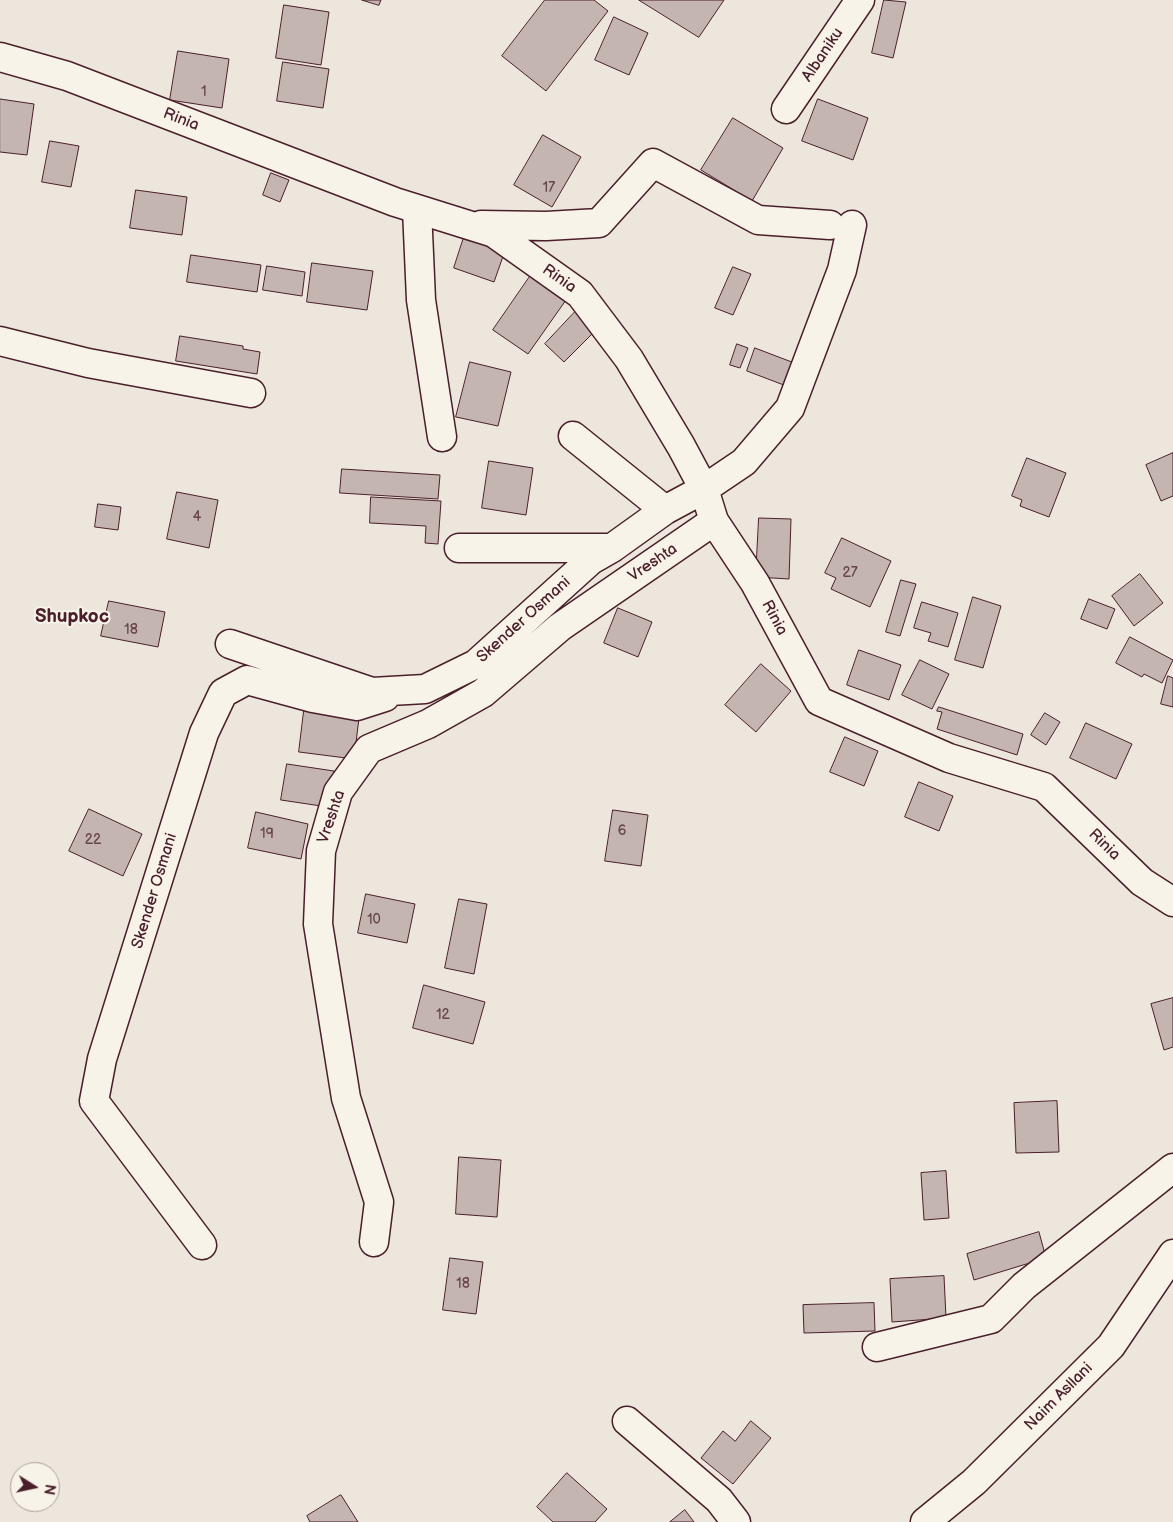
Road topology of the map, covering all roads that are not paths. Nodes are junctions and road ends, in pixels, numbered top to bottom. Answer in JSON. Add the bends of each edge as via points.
{"nodes":[{"id":1,"x":860,"y":0,"type":"edge"},
{"id":2,"x":0,"y":56,"type":"edge"},
{"id":3,"x":786,"y":109,"type":"dead end"},
{"id":4,"x":417,"y":209,"type":"junction"},
{"id":5,"x":469,"y":225,"type":"junction"},
{"id":6,"x":841,"y":225,"type":"joint"},
{"id":7,"x":0,"y":341,"type":"edge"},
{"id":8,"x":251,"y":393,"type":"dead end"},
{"id":9,"x":573,"y":436,"type":"dead end"},
{"id":10,"x":442,"y":437,"type":"dead end"},
{"id":11,"x":704,"y":489,"type":"junction"},
{"id":12,"x":665,"y":510,"type":"junction"},
{"id":13,"x":714,"y":520,"type":"junction"},
{"id":14,"x":459,"y":548,"type":"dead end"},
{"id":15,"x":612,"y":548,"type":"junction"},
{"id":16,"x":230,"y":644,"type":"dead end"},
{"id":17,"x":403,"y":690,"type":"junction"},
{"id":18,"x":1173,"y":902,"type":"edge"},
{"id":19,"x":1173,"y":1168,"type":"edge"},
{"id":20,"x":374,"y":1242,"type":"dead end"},
{"id":21,"x":202,"y":1245,"type":"dead end"},
{"id":22,"x":1173,"y":1254,"type":"edge"},
{"id":23,"x":877,"y":1348,"type":"dead end"},
{"id":24,"x":628,"y":1421,"type":"dead end"},
{"id":25,"x":736,"y":1522,"type":"edge"},
{"id":26,"x":925,"y":1522,"type":"edge"}],
"edges":[{"from":1,"to":3,"type":"street","name":"Albaniku"},
{"from":2,"to":4,"type":"street","name":"Rinia","via":[[67,76]]},
{"from":4,"to":5,"type":"street","name":"Rinia"},
{"from":4,"to":10,"type":"street","via":[[421,300]]},
{"from":5,"to":6,"type":"street","name":"Rinia","via":[[599,223],[653,163],[758,220]]},
{"from":5,"to":11,"type":"street","name":"Rinia","via":[[494,233],[580,294],[628,359]]},
{"from":6,"to":11,"type":"street","name":"Skender Osmani","via":[[842,270],[790,408],[744,462]]},
{"from":7,"to":8,"type":"street","via":[[88,363]]},
{"from":9,"to":12,"type":"street"},
{"from":11,"to":12,"type":"street","name":"Skender Osmani"},
{"from":11,"to":13,"type":"street","name":"Rinia"},
{"from":12,"to":15,"type":"street","name":"Skender Osmani"},
{"from":13,"to":18,"type":"street","name":"Rinia","via":[[755,583],[818,701],[949,758],[1044,787],[1142,882]]},
{"from":13,"to":20,"type":"street","name":"Vreshta","via":[[560,627],[483,694],[428,724],[370,749],[338,792],[321,851],[318,924],[346,1098],[379,1202]]},
{"from":14,"to":15,"type":"street"},
{"from":15,"to":17,"type":"street","name":"Skender Osmani","via":[[591,560],[476,664],[425,690]]},
{"from":16,"to":17,"type":"street","name":"Skender Osmani","via":[[372,692]]},
{"from":17,"to":21,"type":"street","name":"Skender Osmani","via":[[357,706],[247,680],[223,693],[204,732],[102,1059],[94,1100]]},
{"from":19,"to":23,"type":"street","via":[[1024,1286],[991,1318]]},
{"from":22,"to":26,"type":"street","name":"Naim Asllani","via":[[1111,1346],[974,1482]]},
{"from":24,"to":25,"type":"street","via":[[719,1500]]}]}
